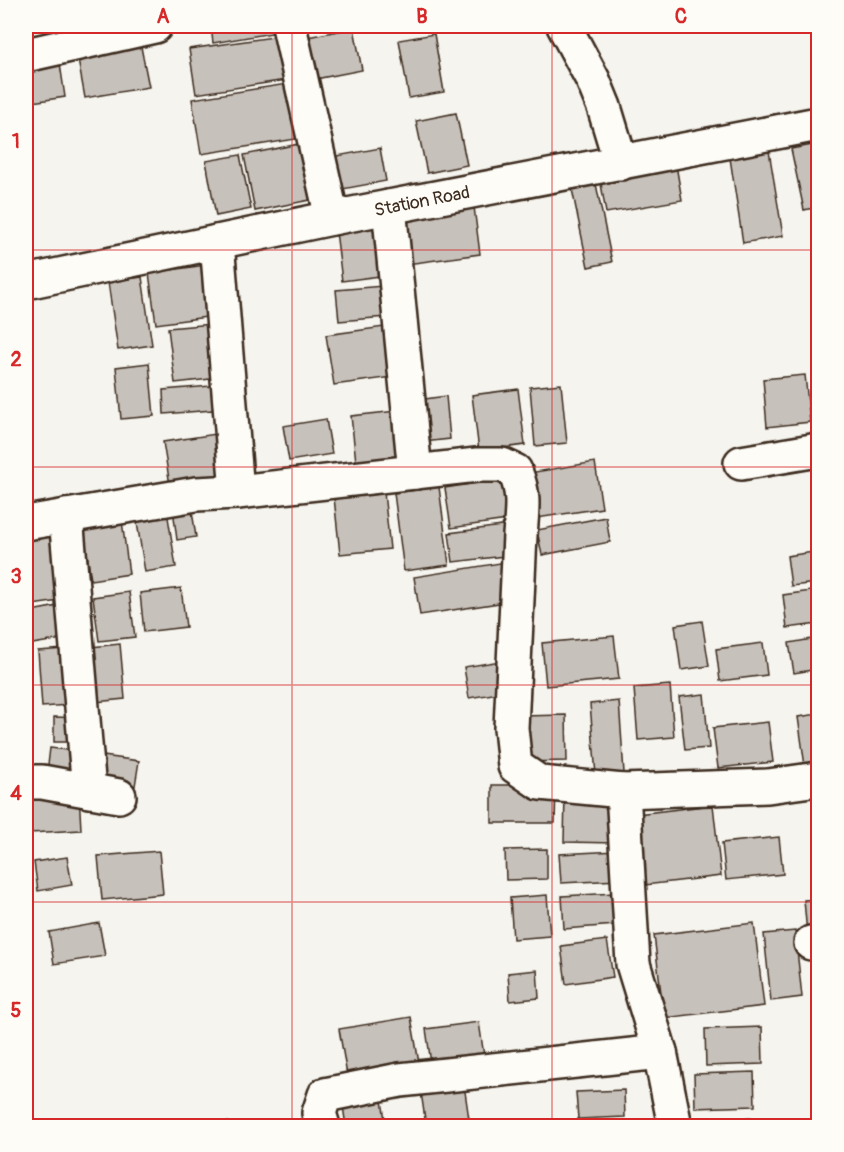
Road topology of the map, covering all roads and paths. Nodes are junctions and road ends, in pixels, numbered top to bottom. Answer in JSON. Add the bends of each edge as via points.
{"nodes":[{"id":1,"x":155,"y":26,"type":"edge"},
{"id":2,"x":289,"y":26,"type":"edge"},
{"id":3,"x":564,"y":26,"type":"edge"},
{"id":4,"x":26,"y":55,"type":"edge"},
{"id":5,"x":819,"y":124,"type":"edge"},
{"id":6,"x":621,"y":163,"type":"junction"},
{"id":7,"x":389,"y":207,"type":"junction"},
{"id":8,"x":332,"y":218,"type":"junction"},
{"id":9,"x":217,"y":242,"type":"junction"},
{"id":10,"x":26,"y":282,"type":"edge"},
{"id":11,"x":819,"y":450,"type":"edge"},
{"id":12,"x":741,"y":463,"type":"dead end"},
{"id":13,"x":415,"y":472,"type":"junction"},
{"id":14,"x":237,"y":492,"type":"junction"},
{"id":15,"x":66,"y":516,"type":"junction"},
{"id":16,"x":26,"y":523,"type":"edge"},
{"id":17,"x":819,"y":779,"type":"edge"},
{"id":18,"x":26,"y":782,"type":"edge"},
{"id":19,"x":623,"y":791,"type":"junction"},
{"id":20,"x":660,"y":1052,"type":"junction"},
{"id":21,"x":323,"y":1126,"type":"edge"},
{"id":22,"x":675,"y":1126,"type":"edge"}],
"edges":[{"from":1,"to":4,"type":"street"},
{"from":2,"to":8,"type":"street"},
{"from":3,"to":6,"type":"street","via":[[593,80]]},
{"from":5,"to":6,"type":"street","name":"Station Road"},
{"from":6,"to":7,"type":"street","name":"Station Road"},
{"from":7,"to":8,"type":"street","name":"Station Road"},
{"from":7,"to":13,"type":"street"},
{"from":8,"to":9,"type":"street","name":"Station Road"},
{"from":9,"to":10,"type":"street","name":"Station Road"},
{"from":9,"to":14,"type":"street"},
{"from":11,"to":12,"type":"street"},
{"from":13,"to":14,"type":"street"},
{"from":13,"to":19,"type":"street","via":[[477,465],[502,465],[515,471],[523,505],[511,728],[515,766],[540,783]]},
{"from":14,"to":15,"type":"street","via":[[187,495]]},
{"from":15,"to":16,"type":"street"},
{"from":15,"to":18,"type":"street","via":[[104,794]]},
{"from":17,"to":19,"type":"street","via":[[768,786]]},
{"from":19,"to":20,"type":"street","via":[[633,964]]},
{"from":20,"to":21,"type":"street","via":[[400,1080],[325,1095],[319,1113]]},
{"from":20,"to":22,"type":"street"}]}
